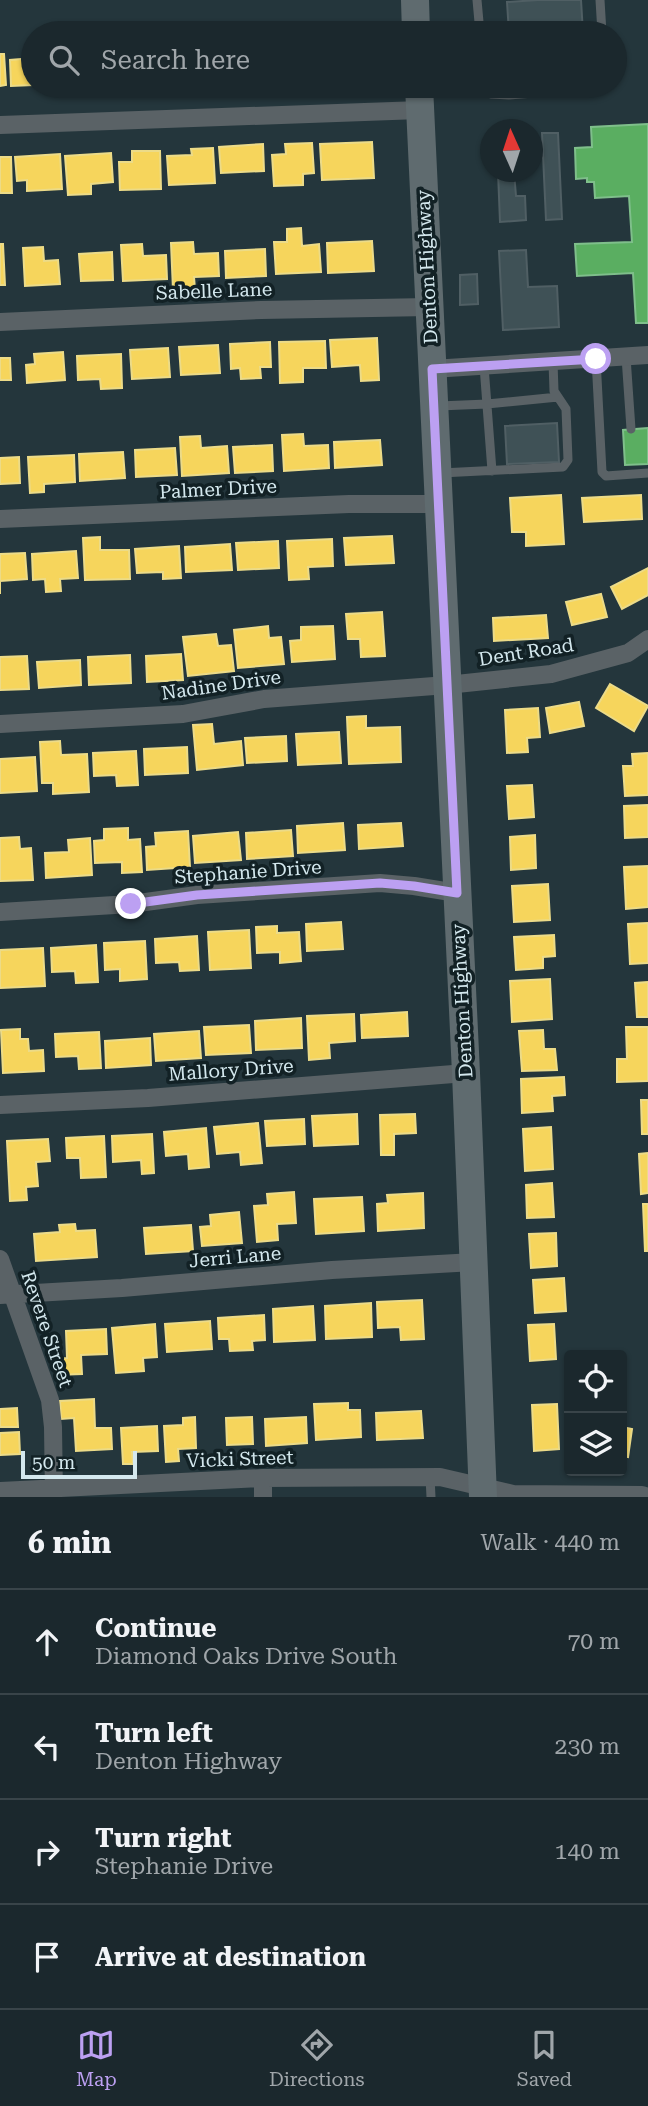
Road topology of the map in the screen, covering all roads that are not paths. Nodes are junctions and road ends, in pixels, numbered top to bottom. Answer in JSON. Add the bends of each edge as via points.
{"nodes":[{"id":1,"x":415,"y":0,"type":"edge"},
{"id":2,"x":477,"y":0,"type":"edge"},
{"id":3,"x":600,"y":0,"type":"edge"},
{"id":4,"x":416,"y":21,"type":"edge"},
{"id":5,"x":479,"y":21,"type":"edge"},
{"id":6,"x":601,"y":21,"type":"edge"},
{"id":7,"x":419,"y":98,"type":"edge"},
{"id":8,"x":0,"y":125,"type":"edge"},
{"id":9,"x":429,"y":307,"type":"junction"},
{"id":10,"x":0,"y":322,"type":"edge"},
{"id":11,"x":648,"y":355,"type":"edge"},
{"id":12,"x":626,"y":357,"type":"junction"},
{"id":13,"x":596,"y":359,"type":"junction"},
{"id":14,"x":552,"y":362,"type":"junction"},
{"id":15,"x":484,"y":366,"type":"junction"},
{"id":16,"x":432,"y":369,"type":"junction"},
{"id":17,"x":558,"y":397,"type":"junction"},
{"id":18,"x":488,"y":404,"type":"junction"},
{"id":19,"x":434,"y":406,"type":"junction"},
{"id":20,"x":631,"y":429,"type":"dead end"},
{"id":21,"x":492,"y":471,"type":"junction"},
{"id":22,"x":648,"y":473,"type":"edge"},
{"id":23,"x":437,"y":474,"type":"junction"},
{"id":24,"x":439,"y":504,"type":"junction"},
{"id":25,"x":0,"y":519,"type":"edge"},
{"id":26,"x":648,"y":639,"type":"edge"},
{"id":27,"x":447,"y":685,"type":"junction"},
{"id":28,"x":0,"y":724,"type":"edge"},
{"id":29,"x":457,"y":893,"type":"junction"},
{"id":30,"x":0,"y":912,"type":"edge"},
{"id":31,"x":466,"y":1073,"type":"junction"},
{"id":32,"x":0,"y":1105,"type":"edge"},
{"id":33,"x":0,"y":1258,"type":"edge"},
{"id":34,"x":474,"y":1262,"type":"junction"},
{"id":35,"x":6,"y":1295,"type":"edge"},
{"id":36,"x":430,"y":1477,"type":"junction"},
{"id":37,"x":263,"y":1478,"type":"junction"},
{"id":38,"x":0,"y":1491,"type":"edge"},
{"id":39,"x":482,"y":1492,"type":"edge"},
{"id":40,"x":54,"y":1493,"type":"edge"},
{"id":41,"x":263,"y":1497,"type":"edge"},
{"id":42,"x":431,"y":1497,"type":"edge"},
{"id":43,"x":648,"y":1497,"type":"edge"}],
"edges":[{"from":1,"to":4,"type":"main road"},
{"from":2,"to":5,"type":"lane"},
{"from":3,"to":6,"type":"lane"},
{"from":7,"to":8,"type":"street"},
{"from":7,"to":9,"type":"main road","name":"Denton Highway"},
{"from":9,"to":10,"type":"street","name":"Sabelle Lane"},
{"from":9,"to":16,"type":"main road","name":"Denton Highway"},
{"from":11,"to":12,"type":"street"},
{"from":12,"to":13,"type":"street"},
{"from":12,"to":20,"type":"lane"},
{"from":13,"to":14,"type":"street"},
{"from":13,"to":22,"type":"lane","via":[[602,472],[606,476],[634,469]]},
{"from":14,"to":15,"type":"street"},
{"from":14,"to":17,"type":"lane"},
{"from":15,"to":16,"type":"street"},
{"from":15,"to":18,"type":"lane"},
{"from":16,"to":19,"type":"main road","name":"Denton Highway"},
{"from":17,"to":18,"type":"lane"},
{"from":17,"to":21,"type":"lane","via":[[566,409],[568,460],[563,467]]},
{"from":18,"to":19,"type":"lane"},
{"from":18,"to":21,"type":"lane"},
{"from":19,"to":23,"type":"main road","name":"Denton Highway"},
{"from":21,"to":23,"type":"lane"},
{"from":23,"to":24,"type":"main road","name":"Denton Highway"},
{"from":24,"to":25,"type":"street","name":"Palmer Drive"},
{"from":24,"to":27,"type":"main road","name":"Denton Highway"},
{"from":26,"to":27,"type":"street","name":"Dent Road","via":[[628,653],[551,674]]},
{"from":27,"to":28,"type":"street","name":"Nadine Drive","via":[[264,699],[183,714]]},
{"from":27,"to":29,"type":"main road","name":"Denton Highway"},
{"from":29,"to":30,"type":"street","name":"Stephanie Drive","via":[[380,883]]},
{"from":29,"to":31,"type":"main road","name":"Denton Highway"},
{"from":31,"to":32,"type":"street","name":"Mallory Drive"},
{"from":31,"to":34,"type":"main road","name":"Denton Highway"},
{"from":33,"to":35,"type":"street","name":"Revere Street"},
{"from":34,"to":35,"type":"street","name":"Jerri Lane"},
{"from":34,"to":39,"type":"main road","name":"Denton Highway"},
{"from":35,"to":40,"type":"street","name":"Revere Street","via":[[50,1400]]},
{"from":36,"to":37,"type":"street","name":"Vicki Street"},
{"from":36,"to":39,"type":"street","name":"Vicki Street"},
{"from":36,"to":42,"type":"lane"},
{"from":37,"to":40,"type":"street","name":"Vicki Street"},
{"from":37,"to":41,"type":"street"},
{"from":38,"to":40,"type":"street","name":"Vicki Street"},
{"from":39,"to":43,"type":"street","name":"Vicki Street"}]}
